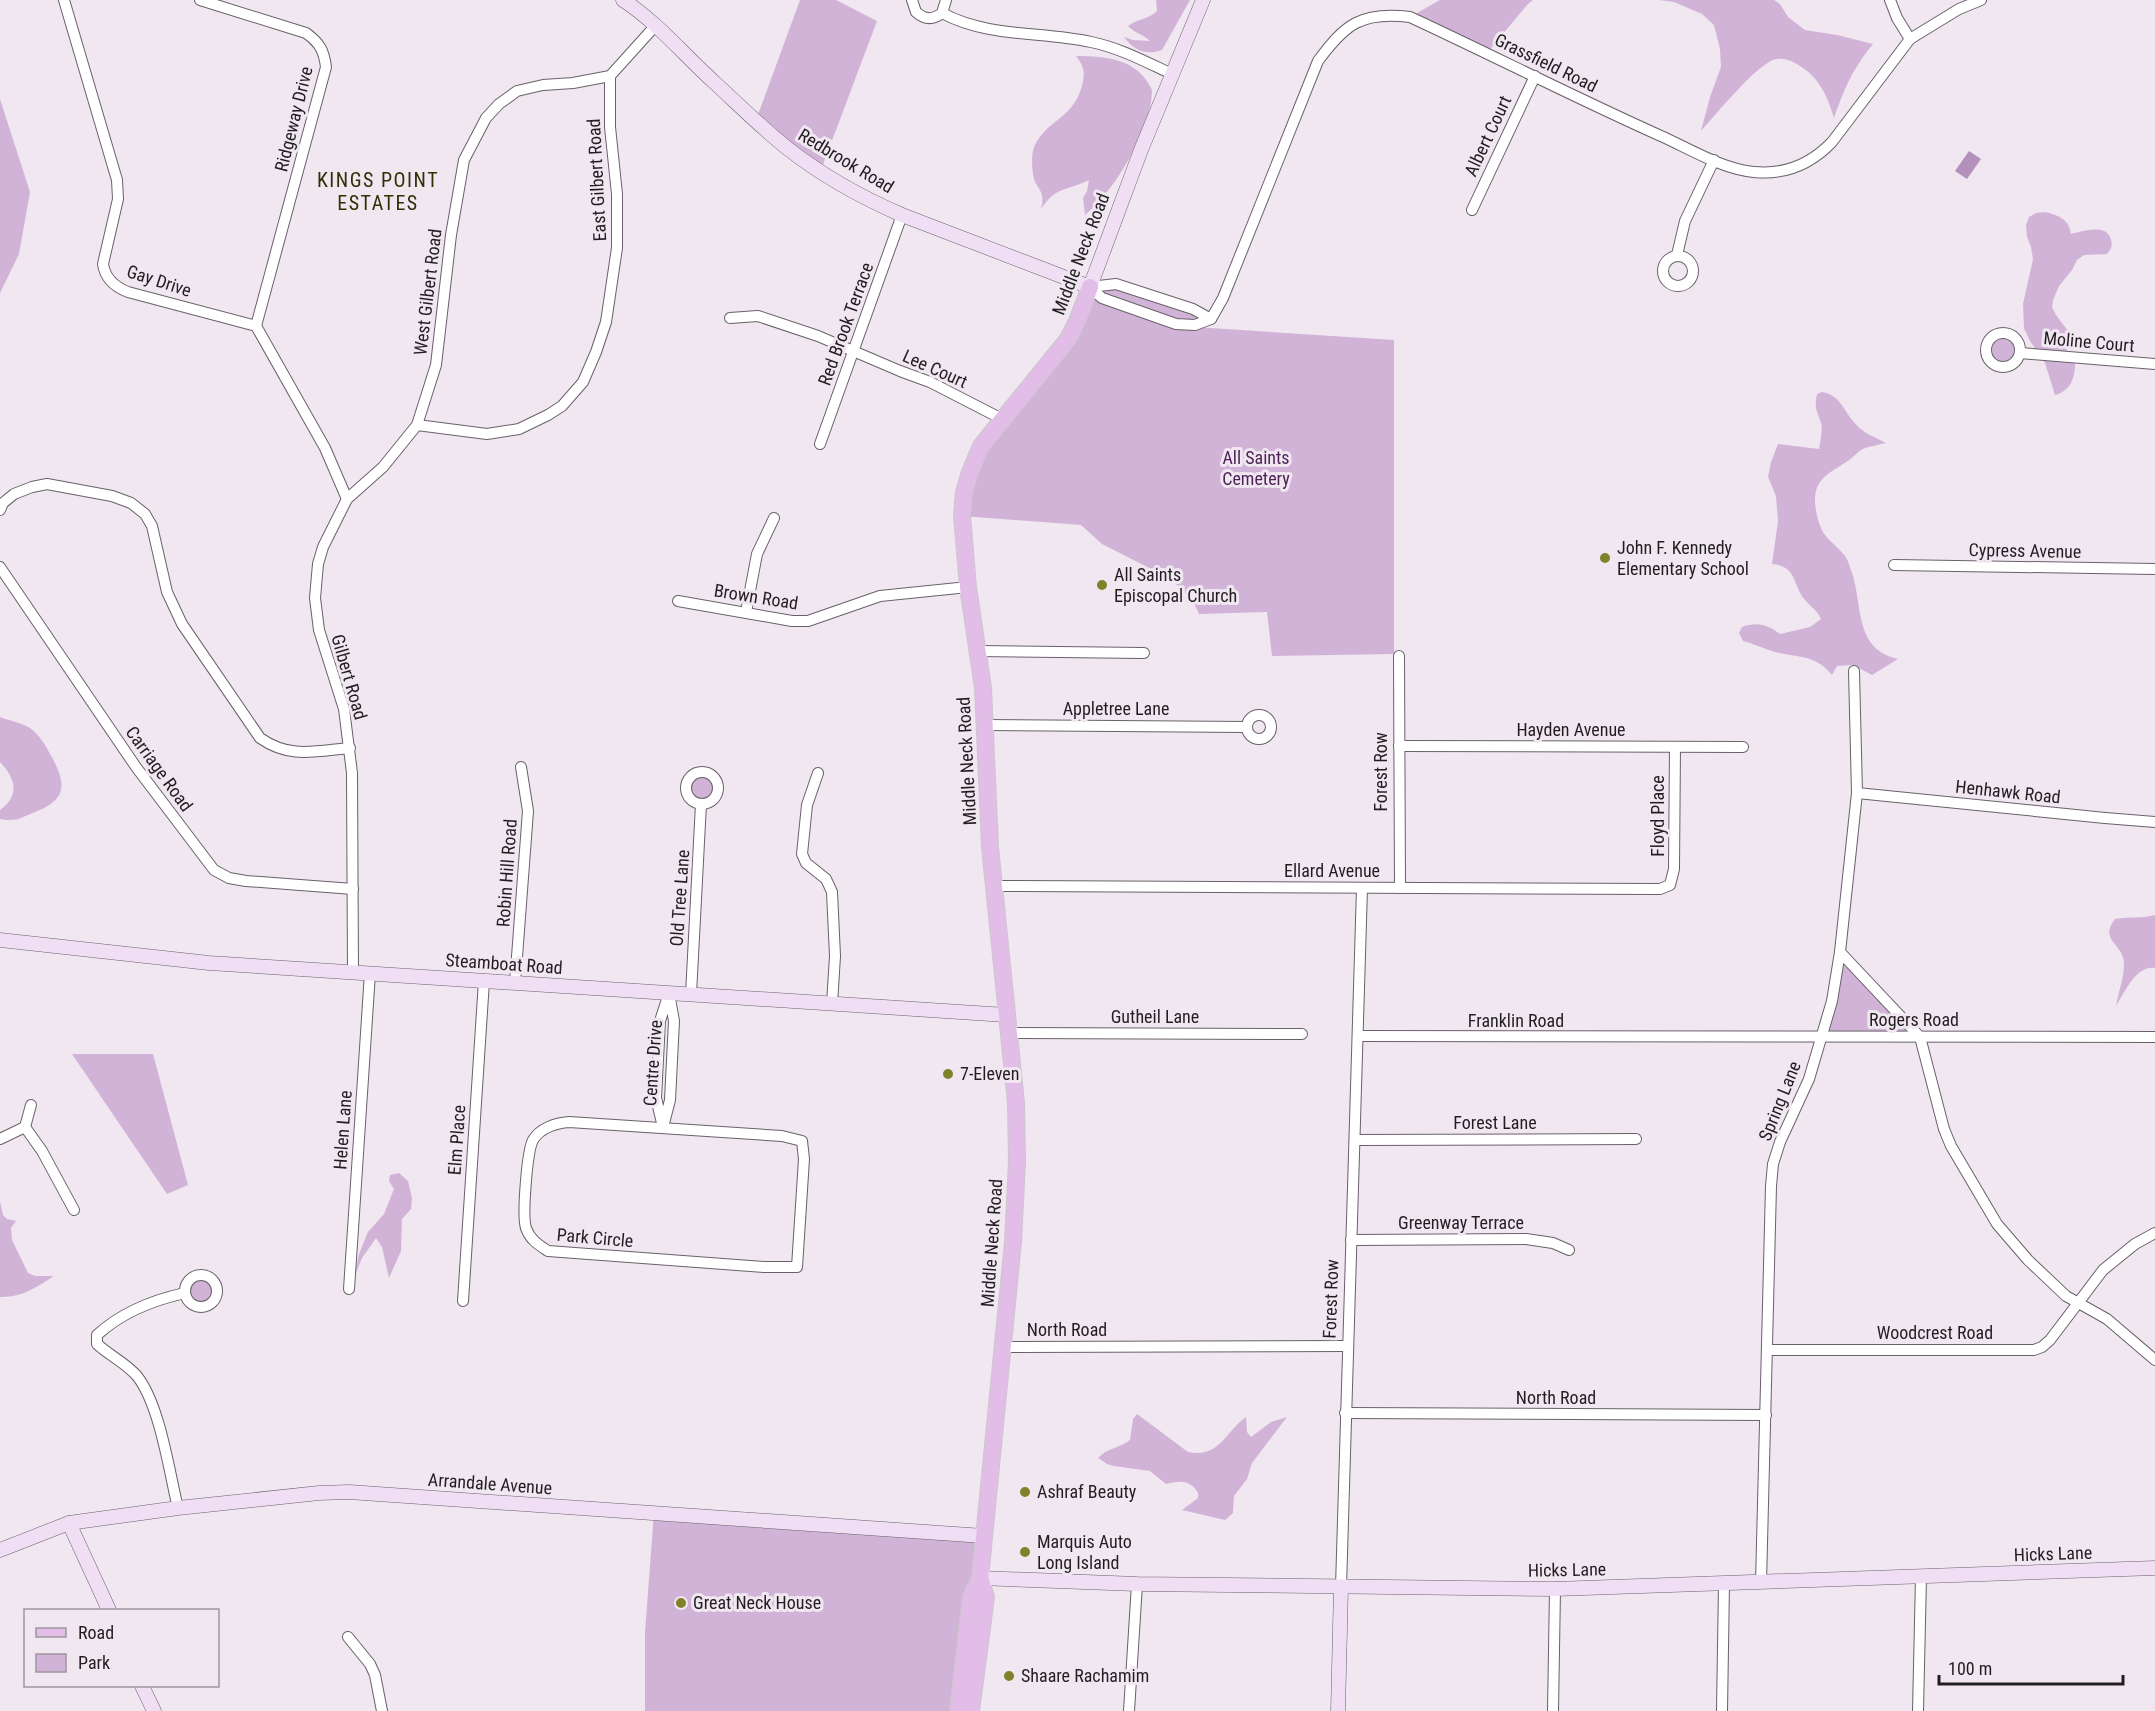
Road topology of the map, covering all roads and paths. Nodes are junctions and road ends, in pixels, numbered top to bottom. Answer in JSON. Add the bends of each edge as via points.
{"nodes":[{"id":1,"x":64,"y":0,"type":"edge"},
{"id":2,"x":200,"y":0,"type":"edge"},
{"id":3,"x":623,"y":0,"type":"edge"},
{"id":4,"x":912,"y":0,"type":"edge"},
{"id":5,"x":946,"y":0,"type":"edge"},
{"id":6,"x":1203,"y":0,"type":"edge"},
{"id":7,"x":1890,"y":0,"type":"edge"},
{"id":8,"x":1981,"y":0,"type":"edge"},
{"id":9,"x":942,"y":13,"type":"junction"},
{"id":10,"x":656,"y":25,"type":"junction"},
{"id":11,"x":1910,"y":39,"type":"junction"},
{"id":12,"x":1172,"y":74,"type":"junction"},
{"id":13,"x":610,"y":76,"type":"junction"},
{"id":14,"x":1535,"y":76,"type":"junction"},
{"id":15,"x":1714,"y":160,"type":"junction"},
{"id":16,"x":1472,"y":210,"type":"dead end"},
{"id":17,"x":902,"y":215,"type":"junction"},
{"id":18,"x":1677,"y":255,"type":"dead end"},
{"id":19,"x":1090,"y":287,"type":"junction"},
{"id":20,"x":730,"y":318,"type":"dead end"},
{"id":21,"x":1212,"y":318,"type":"junction"},
{"id":22,"x":256,"y":326,"type":"junction"},
{"id":23,"x":854,"y":351,"type":"junction"},
{"id":24,"x":2020,"y":353,"type":"dead end"},
{"id":25,"x":2155,"y":364,"type":"edge"},
{"id":26,"x":1002,"y":419,"type":"junction"},
{"id":27,"x":417,"y":425,"type":"junction"},
{"id":28,"x":820,"y":444,"type":"dead end"},
{"id":29,"x":347,"y":499,"type":"junction"},
{"id":30,"x":0,"y":510,"type":"edge"},
{"id":31,"x":774,"y":518,"type":"dead end"},
{"id":32,"x":1893,"y":565,"type":"dead end"},
{"id":33,"x":0,"y":567,"type":"edge"},
{"id":34,"x":2155,"y":569,"type":"edge"},
{"id":35,"x":968,"y":587,"type":"junction"},
{"id":36,"x":678,"y":601,"type":"dead end"},
{"id":37,"x":746,"y":612,"type":"junction"},
{"id":38,"x":978,"y":651,"type":"junction"},
{"id":39,"x":1144,"y":653,"type":"dead end"},
{"id":40,"x":1399,"y":656,"type":"dead end"},
{"id":41,"x":1854,"y":671,"type":"dead end"},
{"id":42,"x":985,"y":725,"type":"junction"},
{"id":43,"x":1247,"y":727,"type":"dead end"},
{"id":44,"x":1399,"y":746,"type":"junction"},
{"id":45,"x":1676,"y":747,"type":"junction"},
{"id":46,"x":1743,"y":747,"type":"dead end"},
{"id":47,"x":350,"y":748,"type":"junction"},
{"id":48,"x":521,"y":767,"type":"dead end"},
{"id":49,"x":818,"y":773,"type":"dead end"},
{"id":50,"x":1857,"y":793,"type":"junction"},
{"id":51,"x":701,"y":804,"type":"dead end"},
{"id":52,"x":2155,"y":822,"type":"edge"},
{"id":53,"x":1670,"y":885,"type":"joint"},
{"id":54,"x":994,"y":886,"type":"junction"},
{"id":55,"x":353,"y":888,"type":"junction"},
{"id":56,"x":1362,"y":888,"type":"junction"},
{"id":57,"x":1400,"y":888,"type":"junction"},
{"id":58,"x":0,"y":940,"type":"edge"},
{"id":59,"x":1840,"y":952,"type":"junction"},
{"id":60,"x":353,"y":973,"type":"junction"},
{"id":61,"x":370,"y":974,"type":"junction"},
{"id":62,"x":484,"y":981,"type":"junction"},
{"id":63,"x":515,"y":983,"type":"junction"},
{"id":64,"x":669,"y":993,"type":"junction"},
{"id":65,"x":691,"y":994,"type":"junction"},
{"id":66,"x":832,"y":1004,"type":"junction"},
{"id":67,"x":1006,"y":1015,"type":"junction"},
{"id":68,"x":1008,"y":1033,"type":"junction"},
{"id":69,"x":1302,"y":1034,"type":"dead end"},
{"id":70,"x":1358,"y":1036,"type":"junction"},
{"id":71,"x":1821,"y":1036,"type":"junction"},
{"id":72,"x":1920,"y":1036,"type":"junction"},
{"id":73,"x":1673,"y":1037,"type":"joint"},
{"id":74,"x":2155,"y":1037,"type":"edge"},
{"id":75,"x":31,"y":1105,"type":"dead end"},
{"id":76,"x":25,"y":1127,"type":"junction"},
{"id":77,"x":663,"y":1127,"type":"junction"},
{"id":78,"x":0,"y":1139,"type":"edge"},
{"id":79,"x":1636,"y":1139,"type":"dead end"},
{"id":80,"x":1355,"y":1140,"type":"junction"},
{"id":81,"x":74,"y":1210,"type":"dead end"},
{"id":82,"x":2155,"y":1233,"type":"edge"},
{"id":83,"x":1351,"y":1240,"type":"junction"},
{"id":84,"x":1569,"y":1250,"type":"dead end"},
{"id":85,"x":349,"y":1289,"type":"dead end"},
{"id":86,"x":184,"y":1293,"type":"dead end"},
{"id":87,"x":463,"y":1301,"type":"dead end"},
{"id":88,"x":2079,"y":1302,"type":"junction"},
{"id":89,"x":1347,"y":1346,"type":"junction"},
{"id":90,"x":1003,"y":1347,"type":"junction"},
{"id":91,"x":1768,"y":1350,"type":"junction"},
{"id":92,"x":2155,"y":1360,"type":"edge"},
{"id":93,"x":1345,"y":1413,"type":"junction"},
{"id":94,"x":1766,"y":1415,"type":"junction"},
{"id":95,"x":178,"y":1508,"type":"junction"},
{"id":96,"x":69,"y":1523,"type":"junction"},
{"id":97,"x":984,"y":1536,"type":"junction"},
{"id":98,"x":0,"y":1550,"type":"edge"},
{"id":99,"x":2155,"y":1568,"type":"edge"},
{"id":100,"x":1921,"y":1577,"type":"junction"},
{"id":101,"x":980,"y":1578,"type":"junction"},
{"id":102,"x":1761,"y":1583,"type":"junction"},
{"id":103,"x":1137,"y":1584,"type":"junction"},
{"id":104,"x":1724,"y":1584,"type":"junction"},
{"id":105,"x":1341,"y":1587,"type":"junction"},
{"id":106,"x":1555,"y":1589,"type":"junction"},
{"id":107,"x":107,"y":1609,"type":"edge"},
{"id":108,"x":348,"y":1636,"type":"dead end"},
{"id":109,"x":142,"y":1687,"type":"edge"},
{"id":110,"x":154,"y":1711,"type":"edge"},
{"id":111,"x":382,"y":1711,"type":"edge"},
{"id":112,"x":957,"y":1711,"type":"edge"},
{"id":113,"x":971,"y":1711,"type":"edge"},
{"id":114,"x":1129,"y":1711,"type":"edge"},
{"id":115,"x":1338,"y":1711,"type":"edge"},
{"id":116,"x":1553,"y":1711,"type":"edge"},
{"id":117,"x":1722,"y":1711,"type":"edge"},
{"id":118,"x":1918,"y":1711,"type":"edge"}],
"edges":[{"from":1,"to":22,"type":"street","name":"Gay Drive","via":[[117,180],[118,198],[104,274],[128,292]]},
{"from":2,"to":22,"type":"street","name":"Ridgeway Drive","via":[[306,33],[324,50],[326,67]]},
{"from":3,"to":10,"type":"street","name":"Redbrook Road"},
{"from":4,"to":9,"type":"street","via":[[920,16],[932,18]]},
{"from":5,"to":9,"type":"street"},
{"from":6,"to":12,"type":"street","name":"Middle Neck Road"},
{"from":7,"to":11,"type":"street"},
{"from":8,"to":11,"type":"street","name":"Grassfield Road"},
{"from":9,"to":12,"type":"street","via":[[982,28],[1106,45]]},
{"from":10,"to":13,"type":"street"},
{"from":10,"to":17,"type":"street","name":"Redbrook Road","via":[[788,148],[856,193]]},
{"from":11,"to":15,"type":"street","name":"Grassfield Road","via":[[1832,142],[1808,161],[1767,173]]},
{"from":12,"to":19,"type":"street","name":"Middle Neck Road"},
{"from":13,"to":27,"type":"street","name":"West Gilbert Road","via":[[517,91],[499,104],[475,136],[459,184],[436,365]]},
{"from":13,"to":27,"type":"street","name":"East Gilbert Road","via":[[617,248],[606,322],[583,381],[562,406],[519,429],[487,434]]},
{"from":14,"to":15,"type":"street","name":"Grassfield Road"},
{"from":14,"to":16,"type":"street","name":"Albert Court"},
{"from":14,"to":21,"type":"street","name":"Grassfield Road","via":[[1410,17],[1376,16],[1356,22],[1335,37],[1318,61]]},
{"from":15,"to":18,"type":"street","via":[[1685,222]]},
{"from":17,"to":19,"type":"street","name":"Redbrook Road"},
{"from":17,"to":23,"type":"street","name":"Red Brook Terrace"},
{"from":19,"to":21,"type":"street","via":[[1116,284]]},
{"from":19,"to":21,"type":"street","via":[[1102,298],[1176,324],[1195,325]]},
{"from":19,"to":26,"type":"main road","name":"Middle Neck Road","via":[[1068,339]]},
{"from":20,"to":23,"type":"street","name":"Lee Court","via":[[758,315]]},
{"from":22,"to":29,"type":"street","via":[[325,448]]},
{"from":23,"to":26,"type":"street","name":"Lee Court","via":[[930,382]]},
{"from":23,"to":28,"type":"street","name":"Red Brook Terrace"},
{"from":24,"to":25,"type":"street","name":"Moline Court"},
{"from":26,"to":35,"type":"main road","name":"Middle Neck Road","via":[[981,446],[964,492],[962,516]]},
{"from":27,"to":29,"type":"street","name":"Gilbert Road","via":[[383,467]]},
{"from":29,"to":47,"type":"street","name":"Gilbert Road","via":[[322,547],[315,598],[319,630],[344,709]]},
{"from":30,"to":47,"type":"street","via":[[14,494],[46,484],[131,502],[152,526],[165,585],[182,624],[260,738],[274,748],[294,753]]},
{"from":31,"to":37,"type":"street","via":[[757,554]]},
{"from":32,"to":34,"type":"street","name":"Cypress Avenue"},
{"from":33,"to":55,"type":"street","name":"Carriage Road","via":[[136,767],[214,870],[246,881]]},
{"from":35,"to":37,"type":"street","name":"Brown Road","via":[[880,596],[808,621]]},
{"from":35,"to":38,"type":"main road","name":"Middle Neck Road"},
{"from":36,"to":37,"type":"street","name":"Brown Road"},
{"from":38,"to":39,"type":"street"},
{"from":38,"to":42,"type":"main road","name":"Middle Neck Road"},
{"from":40,"to":44,"type":"street","name":"Forest Row"},
{"from":41,"to":50,"type":"street","name":"Spring Lane"},
{"from":42,"to":43,"type":"street","name":"Appletree Lane"},
{"from":42,"to":54,"type":"main road","name":"Middle Neck Road"},
{"from":44,"to":45,"type":"street","name":"Hayden Avenue"},
{"from":44,"to":57,"type":"street","name":"Forest Row"},
{"from":45,"to":46,"type":"street","name":"Hayden Avenue"},
{"from":45,"to":53,"type":"street","name":"Floyd Place","via":[[1674,869]]},
{"from":47,"to":55,"type":"street","name":"Gilbert Road"},
{"from":48,"to":63,"type":"street","name":"Robin Hill Road","via":[[528,811]]},
{"from":49,"to":66,"type":"street","via":[[807,805],[802,854],[826,879],[832,892]]},
{"from":50,"to":52,"type":"street","name":"Henhawk Road"},
{"from":50,"to":59,"type":"street","name":"Spring Lane"},
{"from":51,"to":65,"type":"street","name":"Old Tree Lane"},
{"from":53,"to":57,"type":"street","name":"Ellard Avenue","via":[[1660,889]]},
{"from":54,"to":56,"type":"street","name":"Ellard Avenue"},
{"from":54,"to":67,"type":"main road","name":"Middle Neck Road"},
{"from":55,"to":60,"type":"street","name":"Gilbert Road"},
{"from":56,"to":57,"type":"street","name":"Ellard Avenue"},
{"from":56,"to":70,"type":"street","name":"Forest Row"},
{"from":58,"to":60,"type":"street","name":"Steamboat Road","via":[[209,963]]},
{"from":59,"to":71,"type":"street","name":"Spring Lane","via":[[1832,1001]]},
{"from":59,"to":72,"type":"street"},
{"from":60,"to":61,"type":"street","name":"Steamboat Road"},
{"from":61,"to":62,"type":"street","name":"Steamboat Road"},
{"from":61,"to":85,"type":"street","name":"Helen Lane"},
{"from":62,"to":63,"type":"street","name":"Steamboat Road"},
{"from":62,"to":87,"type":"street","name":"Elm Place"},
{"from":63,"to":64,"type":"street","name":"Steamboat Road"},
{"from":64,"to":65,"type":"street","name":"Steamboat Road"},
{"from":64,"to":77,"type":"street","name":"Centre Drive","via":[[674,1022],[670,1100]]},
{"from":65,"to":66,"type":"street","name":"Steamboat Road"},
{"from":66,"to":67,"type":"street","name":"Steamboat Road"},
{"from":67,"to":68,"type":"main road","name":"Middle Neck Road"},
{"from":68,"to":69,"type":"street","name":"Gutheil Lane"},
{"from":68,"to":90,"type":"main road","name":"Middle Neck Road","via":[[1016,1103],[1017,1161]]},
{"from":70,"to":73,"type":"street","name":"Franklin Road"},
{"from":70,"to":80,"type":"street","name":"Forest Row"},
{"from":71,"to":72,"type":"street","name":"Rogers Road"},
{"from":71,"to":73,"type":"street","name":"Rogers Road"},
{"from":71,"to":91,"type":"street","name":"Spring Lane","via":[[1809,1079],[1773,1164]]},
{"from":72,"to":74,"type":"street","name":"Rogers Road"},
{"from":72,"to":88,"type":"street","via":[[1944,1129],[1980,1199],[2028,1260],[2066,1296]]},
{"from":75,"to":76,"type":"street"},
{"from":76,"to":78,"type":"street"},
{"from":76,"to":81,"type":"street"},
{"from":77,"to":77,"type":"street","name":"Park Circle","via":[[569,1122],[541,1131],[529,1150],[525,1192],[525,1227],[533,1241],[548,1251],[564,1254],[797,1267],[802,1141]]},
{"from":79,"to":80,"type":"street","name":"Forest Lane"},
{"from":80,"to":83,"type":"street","name":"Forest Row"},
{"from":82,"to":88,"type":"street","name":"Woodcrest Road","via":[[2115,1258]]},
{"from":83,"to":84,"type":"street","name":"Greenway Terrace","via":[[1526,1239]]},
{"from":83,"to":89,"type":"street","name":"Forest Row"},
{"from":86,"to":95,"type":"street","via":[[147,1304],[97,1335],[105,1352],[128,1367],[149,1394]]},
{"from":88,"to":91,"type":"street","name":"Woodcrest Road","via":[[2050,1340],[2034,1350]]},
{"from":88,"to":92,"type":"street","via":[[2107,1319]]},
{"from":89,"to":90,"type":"street","name":"North Road"},
{"from":89,"to":93,"type":"street","name":"Forest Row"},
{"from":90,"to":97,"type":"main road","name":"Middle Neck Road"},
{"from":91,"to":94,"type":"street","name":"Spring Lane"},
{"from":93,"to":94,"type":"street","name":"North Road"},
{"from":93,"to":105,"type":"street","name":"Forest Row"},
{"from":94,"to":102,"type":"street","name":"Spring Lane"},
{"from":95,"to":96,"type":"street","name":"Arrandale Avenue"},
{"from":95,"to":97,"type":"street","name":"Arrandale Avenue","via":[[349,1492]]},
{"from":96,"to":98,"type":"street","name":"Arrandale Avenue"},
{"from":96,"to":107,"type":"street"},
{"from":97,"to":101,"type":"main road","name":"Middle Neck Road"},
{"from":99,"to":100,"type":"street","name":"Hicks Lane"},
{"from":100,"to":102,"type":"street","name":"Hicks Lane"},
{"from":100,"to":118,"type":"street"},
{"from":101,"to":103,"type":"street","name":"Hicks Lane"},
{"from":101,"to":112,"type":"main road","name":"Middle Neck Road","via":[[971,1597]]},
{"from":101,"to":113,"type":"main road","name":"Middle Neck Road","via":[[986,1597]]},
{"from":102,"to":104,"type":"street","name":"Hicks Lane"},
{"from":103,"to":105,"type":"street","name":"Hicks Lane"},
{"from":103,"to":114,"type":"street"},
{"from":104,"to":106,"type":"street","name":"Hicks Lane"},
{"from":104,"to":117,"type":"street"},
{"from":105,"to":106,"type":"street","name":"Hicks Lane"},
{"from":105,"to":115,"type":"street","name":"Forest Row"},
{"from":106,"to":116,"type":"street"},
{"from":108,"to":111,"type":"street","via":[[375,1675]]},
{"from":109,"to":110,"type":"street"}]}
